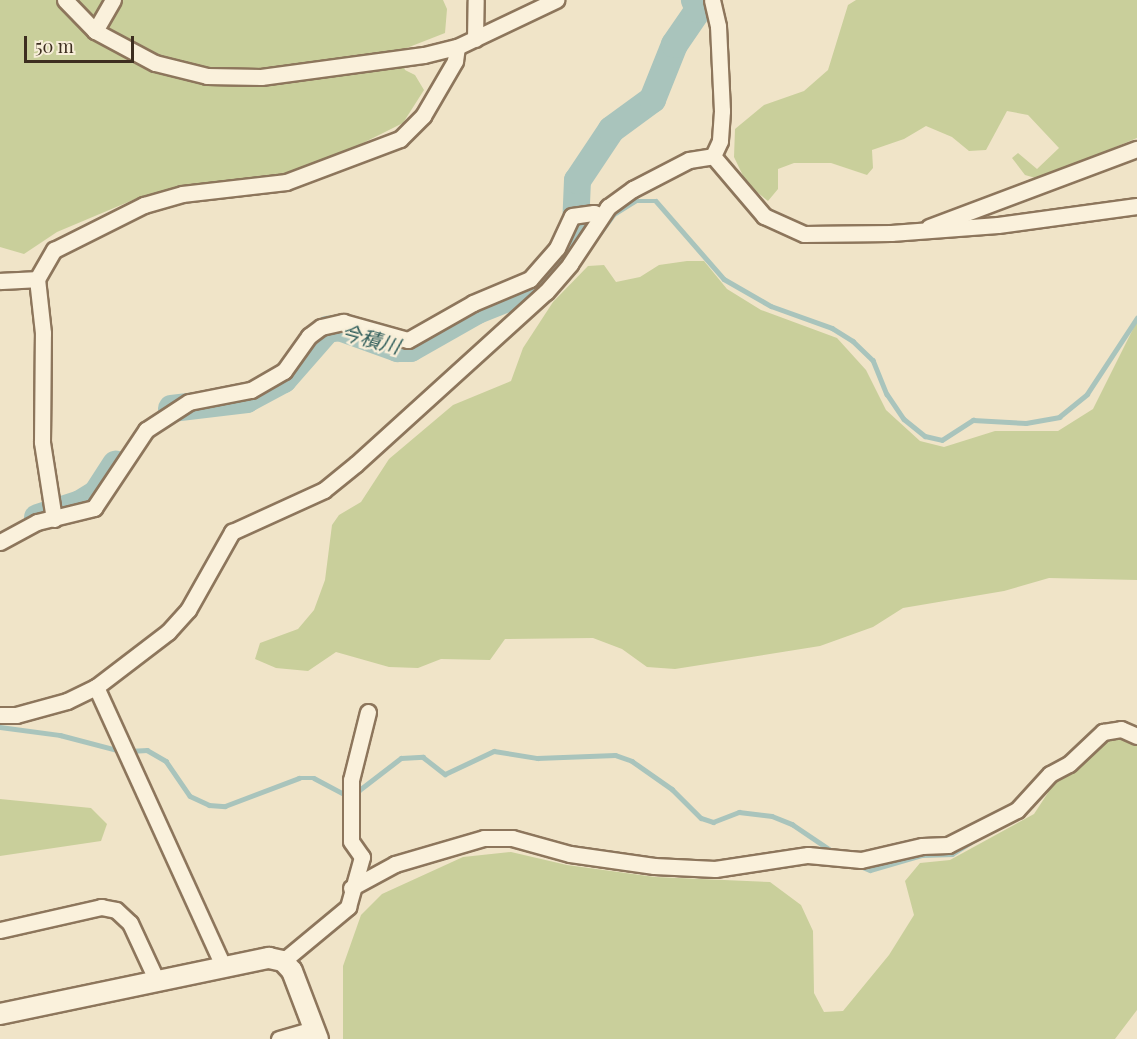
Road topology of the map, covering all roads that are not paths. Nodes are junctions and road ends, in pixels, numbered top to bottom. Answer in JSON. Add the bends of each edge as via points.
{"nodes":[{"id":1,"x":65,"y":0,"type":"edge"},
{"id":2,"x":113,"y":0,"type":"edge"},
{"id":3,"x":476,"y":0,"type":"edge"},
{"id":4,"x":556,"y":0,"type":"edge"},
{"id":5,"x":712,"y":0,"type":"edge"},
{"id":6,"x":95,"y":31,"type":"junction"},
{"id":7,"x":475,"y":39,"type":"junction"},
{"id":8,"x":457,"y":47,"type":"junction"},
{"id":9,"x":1137,"y":149,"type":"edge"},
{"id":10,"x":713,"y":156,"type":"junction"},
{"id":11,"x":1137,"y":206,"type":"edge"},
{"id":12,"x":601,"y":216,"type":"junction"},
{"id":13,"x":923,"y":230,"type":"junction"},
{"id":14,"x":37,"y":279,"type":"junction"},
{"id":15,"x":0,"y":281,"type":"edge"},
{"id":16,"x":54,"y":519,"type":"junction"},
{"id":17,"x":0,"y":542,"type":"edge"},
{"id":18,"x":96,"y":687,"type":"junction"},
{"id":19,"x":368,"y":712,"type":"dead end"},
{"id":20,"x":0,"y":715,"type":"edge"},
{"id":21,"x":1137,"y":736,"type":"edge"},
{"id":22,"x":351,"y":888,"type":"junction"},
{"id":23,"x":0,"y":930,"type":"edge"},
{"id":24,"x":283,"y":960,"type":"junction"},
{"id":25,"x":223,"y":966,"type":"junction"},
{"id":26,"x":156,"y":980,"type":"junction"},
{"id":27,"x":0,"y":1014,"type":"edge"},
{"id":28,"x":316,"y":1034,"type":"edge"},
{"id":29,"x":279,"y":1039,"type":"edge"}],
"edges":[{"from":1,"to":6,"type":"street"},
{"from":2,"to":6,"type":"street"},
{"from":3,"to":7,"type":"street"},
{"from":4,"to":7,"type":"street"},
{"from":5,"to":10,"type":"street","via":[[718,26],[722,111],[720,141]]},
{"from":6,"to":8,"type":"street","via":[[155,63],[207,76],[261,77]]},
{"from":7,"to":8,"type":"street"},
{"from":8,"to":14,"type":"street","via":[[455,61],[423,116],[400,139],[286,182],[182,194],[124,213],[54,250]]},
{"from":9,"to":13,"type":"street"},
{"from":10,"to":12,"type":"street","via":[[689,160],[633,189]]},
{"from":10,"to":13,"type":"street","via":[[764,216],[804,234]]},
{"from":11,"to":13,"type":"street","via":[[998,225]]},
{"from":12,"to":16,"type":"street","via":[[572,216],[557,248],[530,279],[473,303],[408,340],[343,322],[321,327],[309,336],[284,371],[250,390],[189,402],[146,430],[94,508]]},
{"from":12,"to":18,"type":"street","via":[[570,264],[546,292],[356,464],[324,490],[232,532],[188,610],[168,632]]},
{"from":14,"to":15,"type":"street"},
{"from":14,"to":16,"type":"street","via":[[43,333],[42,442]]},
{"from":16,"to":17,"type":"street","via":[[37,522]]},
{"from":18,"to":20,"type":"street","via":[[67,701],[16,715]]},
{"from":18,"to":25,"type":"street"},
{"from":19,"to":22,"type":"street","via":[[351,780],[351,841],[362,857]]},
{"from":21,"to":22,"type":"street","via":[[1121,729],[1103,732],[1069,764],[1050,774],[1017,810],[948,845],[922,846],[861,860],[808,855],[715,869],[654,866],[570,854],[512,838],[484,838],[395,864]]},
{"from":22,"to":24,"type":"street","via":[[348,907]]},
{"from":23,"to":26,"type":"street","via":[[101,907],[116,910],[130,923]]},
{"from":24,"to":25,"type":"street","via":[[269,958]]},
{"from":24,"to":28,"type":"street","via":[[292,971]]},
{"from":25,"to":26,"type":"street"},
{"from":26,"to":27,"type":"street"},
{"from":28,"to":29,"type":"street"}]}
